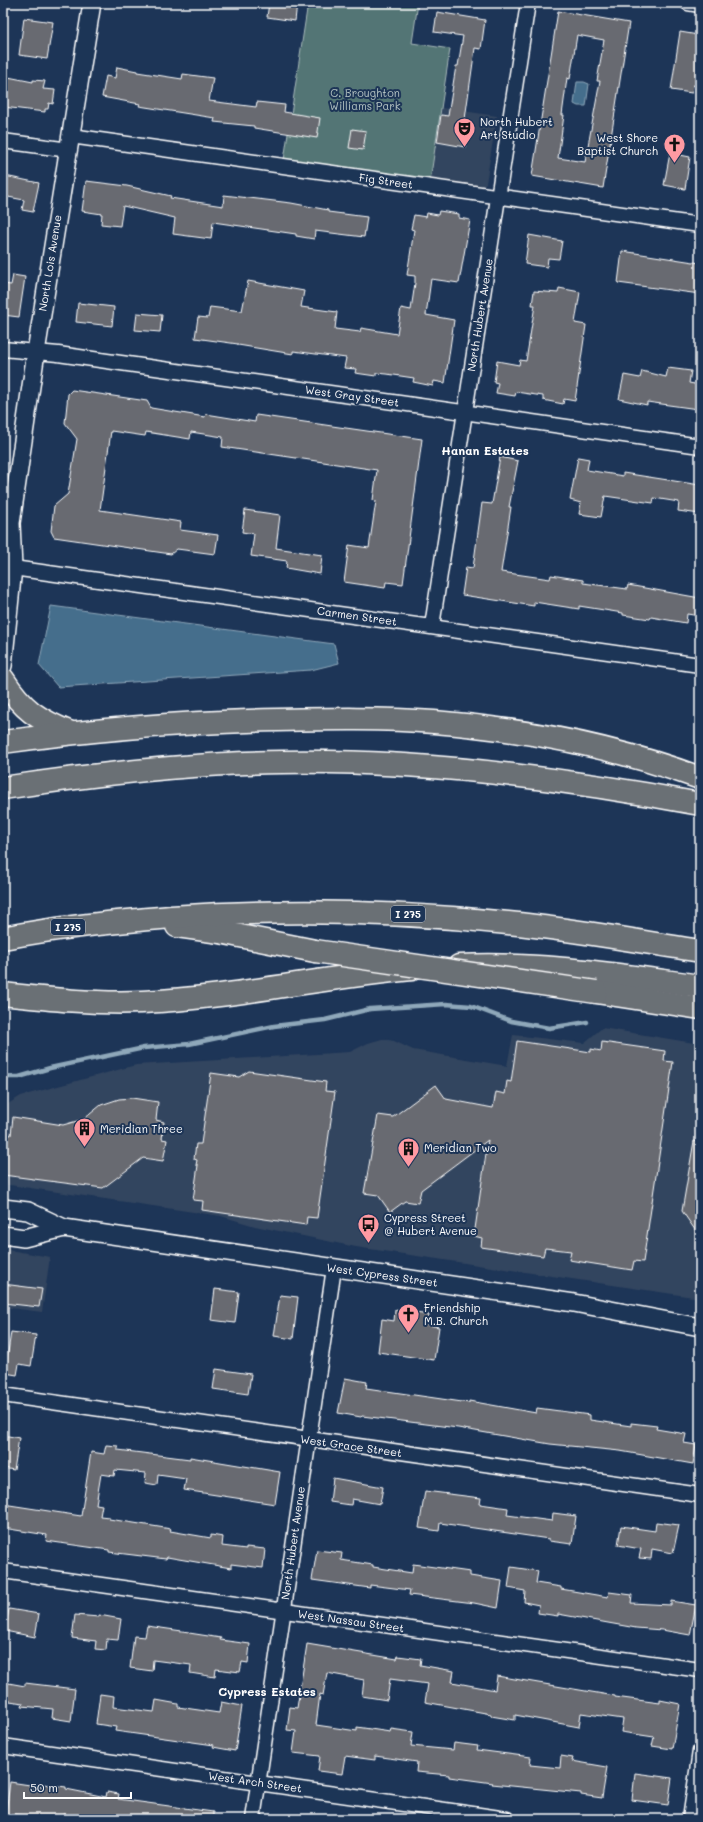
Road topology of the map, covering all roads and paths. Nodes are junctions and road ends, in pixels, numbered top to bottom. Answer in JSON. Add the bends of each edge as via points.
{"nodes":[{"id":1,"x":92,"y":3,"type":"edge"},
{"id":2,"x":528,"y":3,"type":"edge"},
{"id":3,"x":688,"y":3,"type":"edge"},
{"id":4,"x":700,"y":5,"type":"edge"},
{"id":5,"x":3,"y":141,"type":"edge"},
{"id":6,"x":70,"y":143,"type":"junction"},
{"id":7,"x":498,"y":197,"type":"junction"},
{"id":8,"x":700,"y":225,"type":"edge"},
{"id":9,"x":3,"y":349,"type":"edge"},
{"id":10,"x":36,"y":352,"type":"junction"},
{"id":11,"x":465,"y":412,"type":"junction"},
{"id":12,"x":700,"y":446,"type":"edge"},
{"id":13,"x":7,"y":522,"type":"edge"},
{"id":14,"x":3,"y":544,"type":"edge"},
{"id":15,"x":14,"y":568,"type":"junction"},
{"id":16,"x":432,"y":626,"type":"junction"},
{"id":17,"x":700,"y":665,"type":"edge"},
{"id":18,"x":3,"y":666,"type":"edge"},
{"id":19,"x":3,"y":679,"type":"edge"},
{"id":20,"x":71,"y":733,"type":"junction"},
{"id":21,"x":3,"y":742,"type":"edge"},
{"id":22,"x":700,"y":778,"type":"edge"},
{"id":23,"x":3,"y":788,"type":"edge"},
{"id":24,"x":700,"y":804,"type":"edge"},
{"id":25,"x":114,"y":922,"type":"junction"},
{"id":26,"x":12,"y":936,"type":"edge"},
{"id":27,"x":700,"y":951,"type":"edge"},
{"id":28,"x":700,"y":986,"type":"edge"},
{"id":29,"x":8,"y":998,"type":"edge"},
{"id":30,"x":700,"y":1008,"type":"edge"},
{"id":31,"x":3,"y":1208,"type":"edge"},
{"id":32,"x":64,"y":1228,"type":"junction"},
{"id":33,"x":3,"y":1235,"type":"edge"},
{"id":34,"x":334,"y":1268,"type":"junction"},
{"id":35,"x":700,"y":1327,"type":"edge"},
{"id":36,"x":3,"y":1395,"type":"edge"},
{"id":37,"x":308,"y":1440,"type":"junction"},
{"id":38,"x":700,"y":1495,"type":"edge"},
{"id":39,"x":3,"y":1570,"type":"edge"},
{"id":40,"x":283,"y":1611,"type":"junction"},
{"id":41,"x":700,"y":1670,"type":"edge"},
{"id":42,"x":3,"y":1746,"type":"edge"},
{"id":43,"x":700,"y":1751,"type":"edge"},
{"id":44,"x":258,"y":1782,"type":"junction"},
{"id":45,"x":253,"y":1819,"type":"edge"},
{"id":46,"x":507,"y":1819,"type":"edge"},
{"id":47,"x":690,"y":1819,"type":"edge"}],
"edges":[{"from":1,"to":6,"type":"street","name":"North Lois Avenue"},
{"from":2,"to":7,"type":"street","name":"North Hubert Avenue"},
{"from":3,"to":4,"type":"street"},
{"from":5,"to":6,"type":"street","name":"Fig Street"},
{"from":6,"to":7,"type":"street","name":"Fig Street"},
{"from":6,"to":10,"type":"street","name":"North Lois Avenue"},
{"from":7,"to":8,"type":"street","name":"Fig Street"},
{"from":7,"to":11,"type":"street","name":"North Hubert Avenue"},
{"from":9,"to":10,"type":"street","name":"West Gray Street"},
{"from":10,"to":11,"type":"street","name":"West Gray Street"},
{"from":10,"to":13,"type":"street","name":"North Lois Avenue"},
{"from":11,"to":12,"type":"street","name":"West Gray Street"},
{"from":11,"to":16,"type":"street","name":"North Hubert Avenue"},
{"from":13,"to":14,"type":"street","name":"North Lois Avenue"},
{"from":13,"to":15,"type":"street","name":"North Lois Avenue"},
{"from":15,"to":16,"type":"street","name":"Carmen Street"},
{"from":15,"to":18,"type":"street","name":"North Lois Avenue"},
{"from":16,"to":17,"type":"street","name":"Carmen Street"},
{"from":19,"to":20,"type":"highway","via":[[13,695],[29,711]]},
{"from":20,"to":21,"type":"highway"},
{"from":20,"to":22,"type":"highway","via":[[243,721],[356,719],[433,722],[583,744]]},
{"from":23,"to":24,"type":"highway","via":[[118,772],[191,766],[283,762],[376,764],[533,777],[589,784]]},
{"from":25,"to":26,"type":"highway","number":"I 275"},
{"from":25,"to":27,"type":"highway","number":"I 275","via":[[229,913],[401,914],[509,923]]},
{"from":25,"to":30,"type":"highway","bridge":true,"via":[[190,928],[315,951]]},
{"from":28,"to":29,"type":"highway","via":[[567,968],[479,965],[377,972],[224,994],[140,1002]]},
{"from":31,"to":32,"type":"street","name":"West Cypress Street","via":[[28,1211]]},
{"from":32,"to":33,"type":"street","name":"West Cypress Street","via":[[24,1238]]},
{"from":32,"to":34,"type":"street","name":"West Cypress Street"},
{"from":34,"to":35,"type":"street","name":"West Cypress Street","via":[[574,1303]]},
{"from":34,"to":37,"type":"street","name":"North Hubert Avenue"},
{"from":36,"to":37,"type":"street","name":"West Grace Street"},
{"from":37,"to":38,"type":"street","name":"West Grace Street"},
{"from":37,"to":40,"type":"street","name":"North Hubert Avenue"},
{"from":39,"to":40,"type":"street","name":"West Nassau Street"},
{"from":40,"to":41,"type":"street","name":"West Nassau Street"},
{"from":40,"to":44,"type":"street","name":"North Hubert Avenue"},
{"from":42,"to":44,"type":"street","name":"West Arch Street"},
{"from":43,"to":47,"type":"street"},
{"from":44,"to":45,"type":"street","name":"North Hubert Avenue"},
{"from":44,"to":46,"type":"street","name":"West Arch Street"}]}
